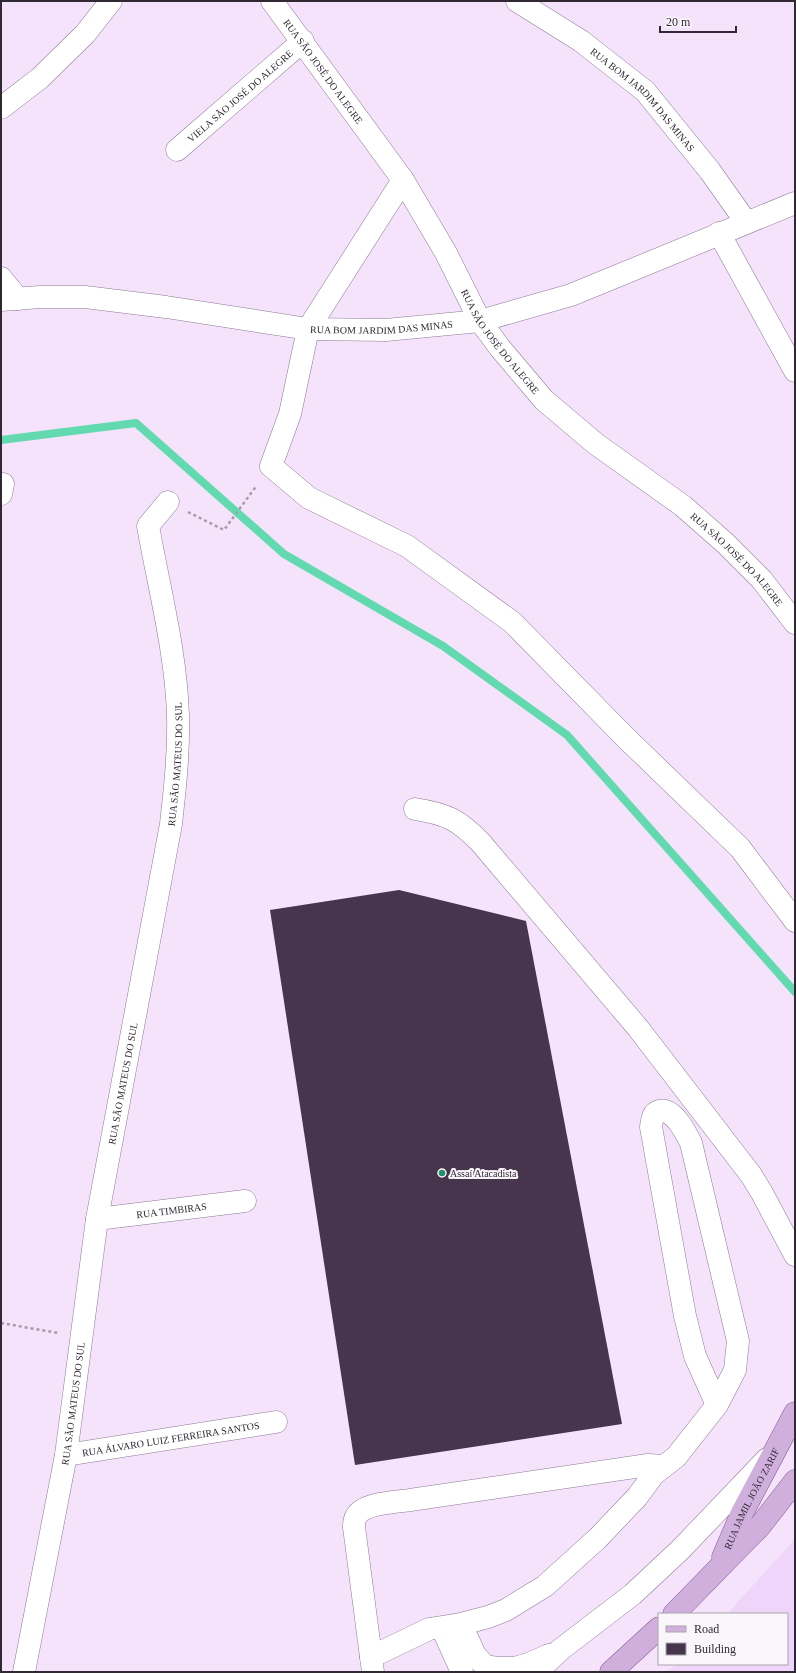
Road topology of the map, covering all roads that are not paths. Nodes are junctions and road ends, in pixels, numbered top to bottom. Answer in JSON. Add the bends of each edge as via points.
{"nodes":[{"id":1,"x":111,"y":1,"type":"edge"},
{"id":2,"x":272,"y":1,"type":"edge"},
{"id":3,"x":517,"y":1,"type":"edge"},
{"id":4,"x":303,"y":41,"type":"junction"},
{"id":5,"x":1,"y":108,"type":"edge"},
{"id":6,"x":177,"y":150,"type":"dead end"},
{"id":7,"x":403,"y":180,"type":"junction"},
{"id":8,"x":795,"y":203,"type":"edge"},
{"id":9,"x":746,"y":222,"type":"junction"},
{"id":10,"x":719,"y":233,"type":"junction"},
{"id":11,"x":1,"y":278,"type":"edge"},
{"id":12,"x":9,"y":300,"type":"edge"},
{"id":13,"x":480,"y":321,"type":"junction"},
{"id":14,"x":308,"y":329,"type":"junction"},
{"id":15,"x":795,"y":371,"type":"edge"},
{"id":16,"x":168,"y":502,"type":"road end"},
{"id":17,"x":795,"y":623,"type":"edge"},
{"id":18,"x":416,"y":809,"type":"dead end"},
{"id":19,"x":795,"y":922,"type":"edge"},
{"id":20,"x":246,"y":1200,"type":"dead end"},
{"id":21,"x":98,"y":1218,"type":"junction"},
{"id":22,"x":795,"y":1255,"type":"edge"},
{"id":23,"x":717,"y":1405,"type":"junction"},
{"id":24,"x":795,"y":1413,"type":"edge"},
{"id":25,"x":276,"y":1422,"type":"dead end"},
{"id":26,"x":775,"y":1451,"type":"junction"},
{"id":27,"x":66,"y":1455,"type":"junction"},
{"id":28,"x":664,"y":1466,"type":"junction"},
{"id":29,"x":795,"y":1481,"type":"edge"},
{"id":30,"x":718,"y":1567,"type":"junction"},
{"id":31,"x":675,"y":1613,"type":"edge"},
{"id":32,"x":452,"y":1626,"type":"junction"},
{"id":33,"x":658,"y":1629,"type":"edge"},
{"id":34,"x":560,"y":1650,"type":"junction"},
{"id":35,"x":372,"y":1664,"type":"edge"},
{"id":36,"x":24,"y":1672,"type":"edge"},
{"id":37,"x":462,"y":1672,"type":"edge"},
{"id":38,"x":538,"y":1672,"type":"edge"},
{"id":39,"x":611,"y":1672,"type":"edge"}],
"edges":[{"from":1,"to":5,"type":"street","via":[[74,45],[40,78]]},
{"from":2,"to":4,"type":"street","name":"RUA SÃO JOSÉ DO ALEGRE"},
{"from":3,"to":9,"type":"street","name":"RUA BOM JARDIM DAS MINAS","via":[[581,41],[645,91],[710,171]]},
{"from":4,"to":6,"type":"street","name":"VIELA SÃO JOSÉ DO ALEGRE"},
{"from":4,"to":7,"type":"street","name":"RUA SÃO JOSÉ DO ALEGRE"},
{"from":7,"to":13,"type":"street","name":"RUA SÃO JOSÉ DO ALEGRE","via":[[446,253]]},
{"from":7,"to":14,"type":"street"},
{"from":8,"to":9,"type":"street","name":"RUA BOM JARDIM DAS MINAS"},
{"from":9,"to":10,"type":"street","name":"RUA BOM JARDIM DAS MINAS"},
{"from":10,"to":13,"type":"street","name":"RUA BOM JARDIM DAS MINAS","via":[[571,295]]},
{"from":10,"to":15,"type":"street"},
{"from":11,"to":12,"type":"street"},
{"from":12,"to":14,"type":"street","name":"RUA BOM JARDIM DAS MINAS","via":[[86,297]]},
{"from":13,"to":14,"type":"street","name":"RUA BOM JARDIM DAS MINAS","via":[[386,330]]},
{"from":13,"to":17,"type":"street","name":"RUA SÃO JOSÉ DO ALEGRE","via":[[544,400],[596,444],[683,506],[725,543],[762,580]]},
{"from":14,"to":19,"type":"street","via":[[290,414],[271,466],[309,498],[407,546],[512,622],[627,740],[740,848]]},
{"from":16,"to":21,"type":"street","name":"RUA SÃO MATEUS DO SUL","via":[[148,526],[174,664],[178,714],[178,769],[171,824]]},
{"from":18,"to":22,"type":"street","via":[[452,818],[481,843],[638,1028],[751,1175]]},
{"from":20,"to":21,"type":"street","name":"RUA TIMBIRAS"},
{"from":21,"to":27,"type":"street","name":"RUA SÃO MATEUS DO SUL"},
{"from":23,"to":23,"type":"street","via":[[735,1370],[738,1341],[691,1143],[674,1116],[660,1110],[655,1113],[651,1127],[685,1316],[695,1356]]},
{"from":23,"to":28,"type":"street","via":[[676,1457]]},
{"from":24,"to":26,"type":"main road","name":"RUA JAMIL JOÃO ZARIF"},
{"from":25,"to":27,"type":"street","name":"RUA ÁLVARO LUIZ FERREIRA SANTOS"},
{"from":26,"to":30,"type":"main road","name":"RUA JAMIL JOÃO ZARIF","via":[[741,1515]]},
{"from":26,"to":34,"type":"street","via":[[681,1549],[633,1594]]},
{"from":27,"to":36,"type":"street","name":"RUA SÃO MATEUS DO SUL"},
{"from":28,"to":32,"type":"street","via":[[598,1538],[544,1586],[506,1610]]},
{"from":28,"to":35,"type":"street","via":[[648,1465],[410,1500],[362,1510],[356,1517],[354,1527]]},
{"from":29,"to":30,"type":"main road","name":"RUA JAMIL JOÃO ZARIF","via":[[760,1526]]},
{"from":30,"to":31,"type":"main road"},
{"from":32,"to":34,"type":"street","via":[[485,1666],[503,1669],[522,1667]]},
{"from":32,"to":35,"type":"street","via":[[429,1629]]},
{"from":32,"to":37,"type":"street"},
{"from":33,"to":39,"type":"main road"},
{"from":34,"to":38,"type":"street"}]}
